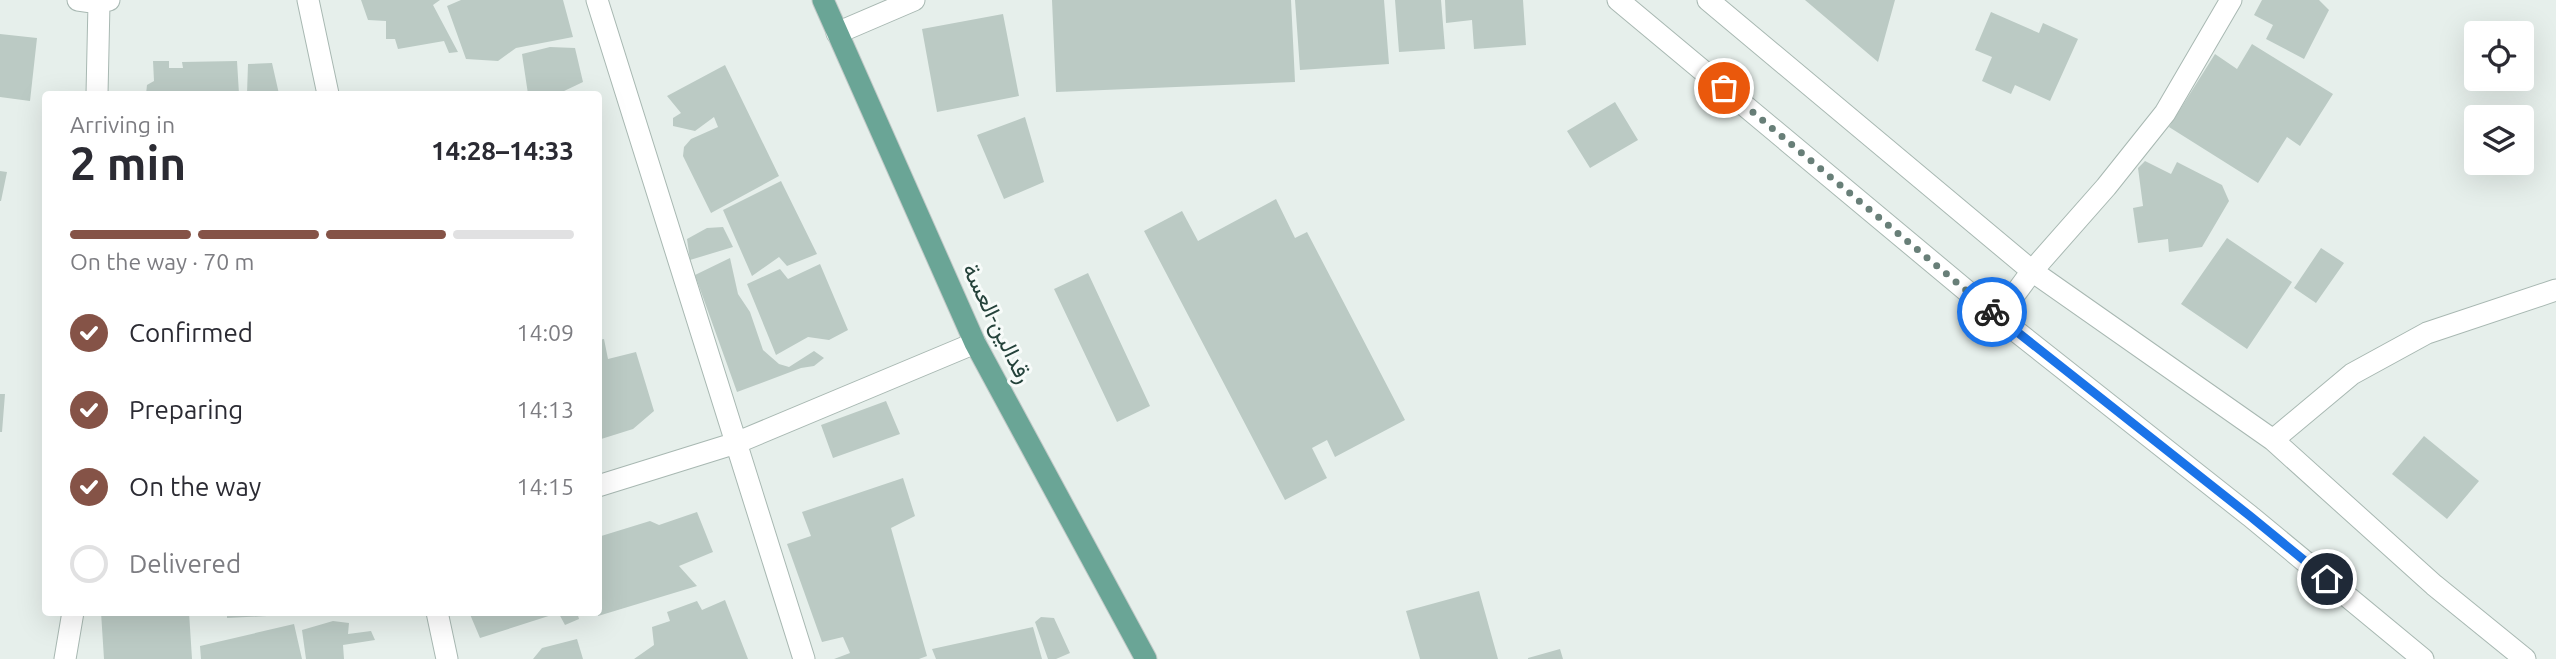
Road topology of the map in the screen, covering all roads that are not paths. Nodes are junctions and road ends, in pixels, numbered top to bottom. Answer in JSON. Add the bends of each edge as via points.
{"nodes":[{"id":1,"x":78,"y":0,"type":"edge"},
{"id":2,"x":308,"y":0,"type":"edge"},
{"id":3,"x":597,"y":0,"type":"edge"},
{"id":4,"x":823,"y":0,"type":"edge"},
{"id":5,"x":914,"y":0,"type":"edge"},
{"id":6,"x":1618,"y":0,"type":"edge"},
{"id":7,"x":2231,"y":0,"type":"edge"},
{"id":8,"x":104,"y":1,"type":"edge"},
{"id":9,"x":1717,"y":3,"type":"edge"},
{"id":10,"x":837,"y":33,"type":"junction"},
{"id":11,"x":97,"y":91,"type":"edge"},
{"id":12,"x":327,"y":91,"type":"edge"},
{"id":13,"x":2032,"y":271,"type":"junction"},
{"id":14,"x":2556,"y":290,"type":"edge"},
{"id":15,"x":1998,"y":317,"type":"junction"},
{"id":16,"x":975,"y":343,"type":"junction"},
{"id":17,"x":2273,"y":440,"type":"junction"},
{"id":18,"x":736,"y":443,"type":"junction"},
{"id":19,"x":602,"y":485,"type":"edge"},
{"id":20,"x":72,"y":616,"type":"edge"},
{"id":21,"x":438,"y":616,"type":"edge"},
{"id":22,"x":65,"y":659,"type":"edge"},
{"id":23,"x":447,"y":659,"type":"edge"},
{"id":24,"x":804,"y":659,"type":"edge"},
{"id":25,"x":1146,"y":659,"type":"edge"},
{"id":26,"x":2423,"y":659,"type":"edge"},
{"id":27,"x":2525,"y":659,"type":"edge"}],
"edges":[{"from":1,"to":8,"type":"street"},
{"from":2,"to":12,"type":"street"},
{"from":3,"to":18,"type":"street"},
{"from":4,"to":10,"type":"main road","name":"رقدالين-العسة"},
{"from":5,"to":10,"type":"street"},
{"from":6,"to":15,"type":"street"},
{"from":7,"to":13,"type":"street","via":[[2165,113]]},
{"from":8,"to":11,"type":"street"},
{"from":9,"to":13,"type":"street"},
{"from":10,"to":16,"type":"main road","name":"رقدالين-العسة"},
{"from":13,"to":15,"type":"street"},
{"from":13,"to":17,"type":"street"},
{"from":14,"to":17,"type":"street","via":[[2427,333],[2353,374]]},
{"from":15,"to":26,"type":"street"},
{"from":16,"to":18,"type":"street"},
{"from":16,"to":25,"type":"main road","name":"رقدالين-العسة"},
{"from":17,"to":27,"type":"street","via":[[2434,585]]},
{"from":18,"to":19,"type":"street"},
{"from":18,"to":24,"type":"street"},
{"from":20,"to":22,"type":"street"},
{"from":21,"to":23,"type":"street"}]}
